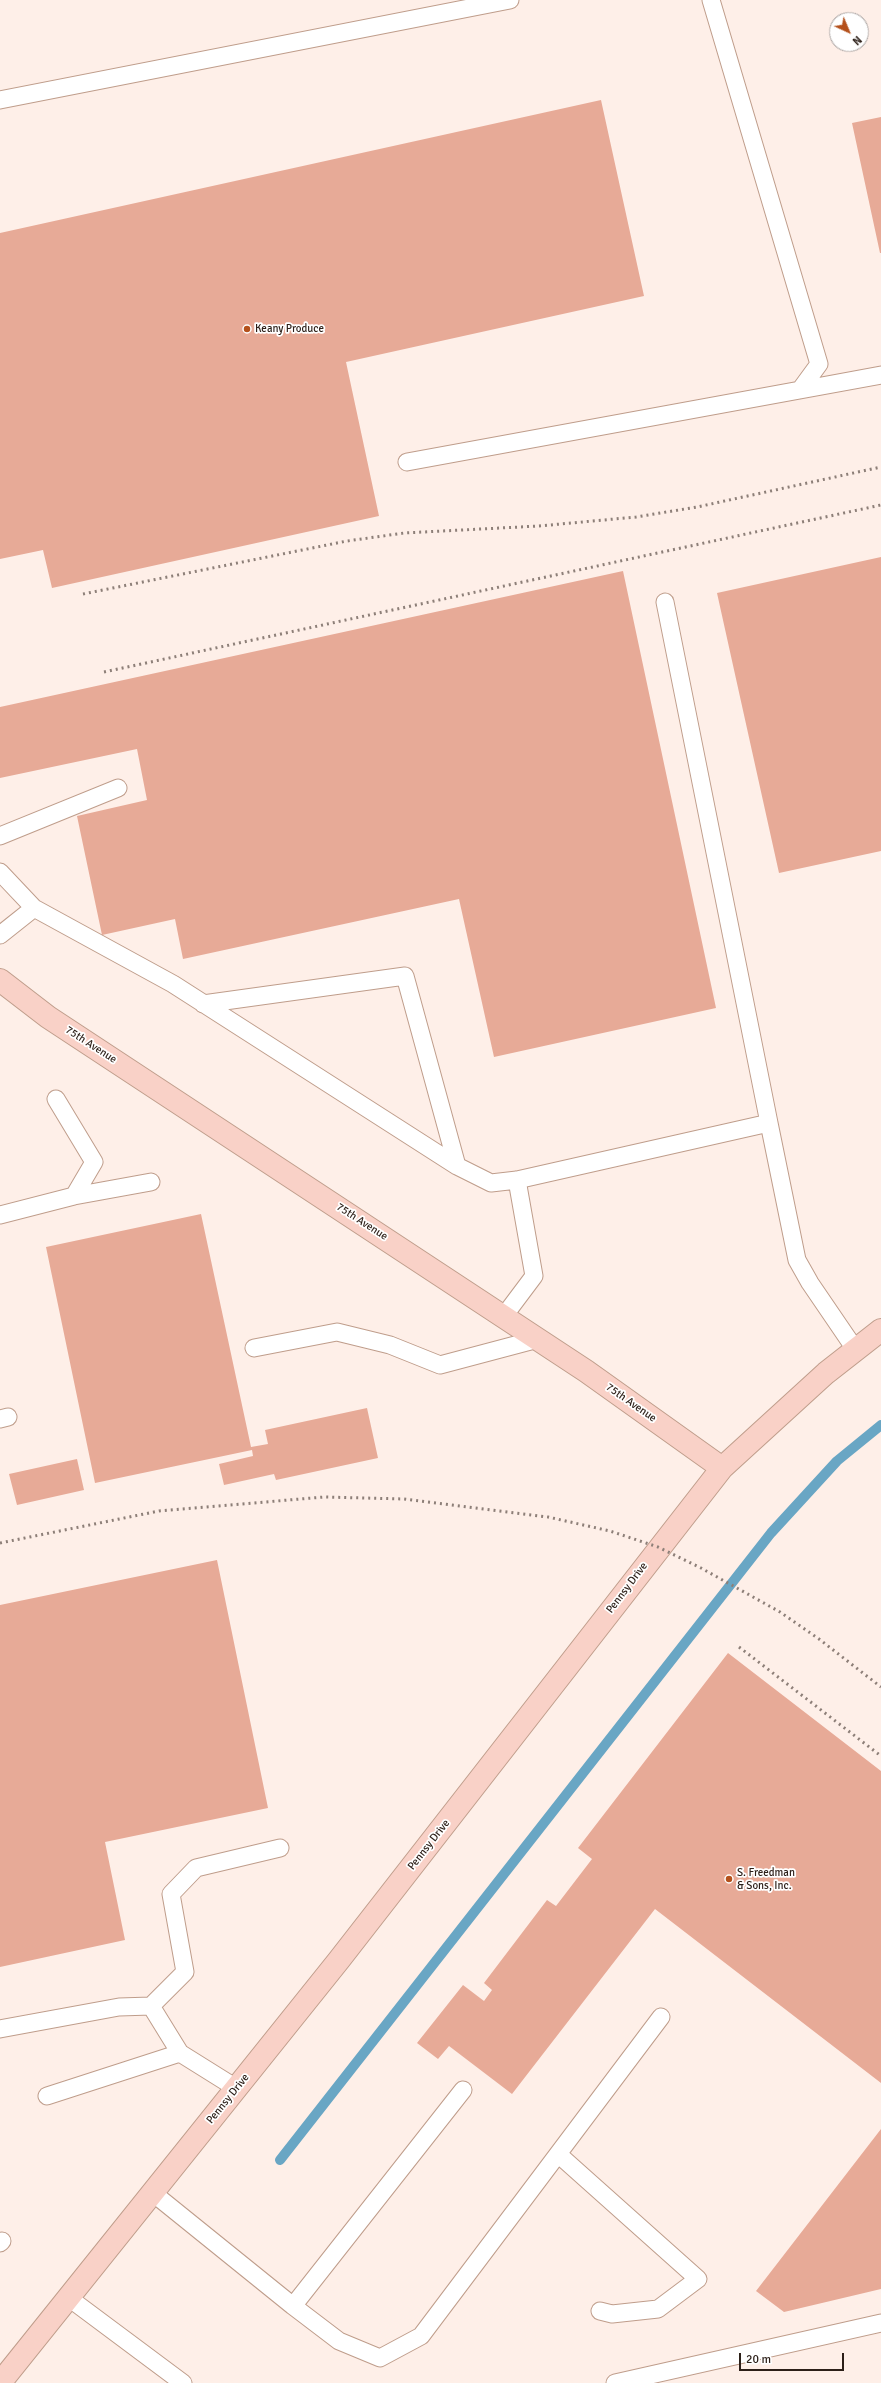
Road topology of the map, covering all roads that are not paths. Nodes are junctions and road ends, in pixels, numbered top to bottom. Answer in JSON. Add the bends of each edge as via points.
{"nodes":[{"id":1,"x":510,"y":0,"type":"edge"},
{"id":2,"x":711,"y":0,"type":"edge"},
{"id":3,"x":0,"y":100,"type":"edge"},
{"id":4,"x":881,"y":375,"type":"edge"},
{"id":5,"x":800,"y":390,"type":"junction"},
{"id":6,"x":407,"y":462,"type":"dead end"},
{"id":7,"x":664,"y":602,"type":"dead end"},
{"id":8,"x":118,"y":788,"type":"dead end"},
{"id":9,"x":0,"y":836,"type":"edge"},
{"id":10,"x":0,"y":872,"type":"edge"},
{"id":11,"x":34,"y":908,"type":"junction"},
{"id":12,"x":0,"y":935,"type":"edge"},
{"id":13,"x":0,"y":980,"type":"edge"},
{"id":14,"x":203,"y":1004,"type":"junction"},
{"id":15,"x":56,"y":1099,"type":"dead end"},
{"id":16,"x":769,"y":1123,"type":"junction"},
{"id":17,"x":457,"y":1166,"type":"junction"},
{"id":18,"x":517,"y":1180,"type":"junction"},
{"id":19,"x":151,"y":1182,"type":"dead end"},
{"id":20,"x":74,"y":1196,"type":"junction"},
{"id":21,"x":0,"y":1215,"type":"edge"},
{"id":22,"x":504,"y":1316,"type":"junction"},
{"id":23,"x":881,"y":1330,"type":"edge"},
{"id":24,"x":538,"y":1339,"type":"junction"},
{"id":25,"x":254,"y":1348,"type":"dead end"},
{"id":26,"x":855,"y":1349,"type":"junction"},
{"id":27,"x":722,"y":1468,"type":"junction"},
{"id":28,"x":280,"y":1848,"type":"dead end"},
{"id":29,"x":151,"y":2006,"type":"junction"},
{"id":30,"x":661,"y":2017,"type":"dead end"},
{"id":31,"x":0,"y":2029,"type":"edge"},
{"id":32,"x":180,"y":2054,"type":"junction"},
{"id":33,"x":236,"y":2088,"type":"junction"},
{"id":34,"x":462,"y":2090,"type":"dead end"},
{"id":35,"x":47,"y":2096,"type":"dead end"},
{"id":36,"x":558,"y":2154,"type":"junction"},
{"id":37,"x":153,"y":2193,"type":"junction"},
{"id":38,"x":69,"y":2298,"type":"junction"},
{"id":39,"x":293,"y":2306,"type":"junction"},
{"id":40,"x":600,"y":2311,"type":"dead end"},
{"id":41,"x":881,"y":2323,"type":"edge"},
{"id":42,"x":0,"y":2383,"type":"edge"},
{"id":43,"x":183,"y":2383,"type":"edge"},
{"id":44,"x":615,"y":2383,"type":"edge"}],
"edges":[{"from":1,"to":3,"type":"lane"},
{"from":2,"to":5,"type":"lane","via":[[820,364]]},
{"from":4,"to":5,"type":"lane"},
{"from":5,"to":6,"type":"lane"},
{"from":7,"to":16,"type":"lane"},
{"from":8,"to":9,"type":"lane"},
{"from":10,"to":11,"type":"lane"},
{"from":11,"to":12,"type":"lane"},
{"from":11,"to":14,"type":"lane","via":[[173,984]]},
{"from":13,"to":22,"type":"main road","name":"75th Avenue","via":[[48,1017]]},
{"from":14,"to":17,"type":"lane"},
{"from":14,"to":17,"type":"lane","via":[[405,976]]},
{"from":15,"to":20,"type":"lane","via":[[94,1162]]},
{"from":16,"to":18,"type":"lane"},
{"from":16,"to":26,"type":"lane","via":[[797,1260]]},
{"from":17,"to":18,"type":"lane","via":[[491,1183]]},
{"from":18,"to":22,"type":"lane","via":[[534,1276]]},
{"from":19,"to":20,"type":"lane"},
{"from":20,"to":21,"type":"lane"},
{"from":22,"to":24,"type":"main road","name":"75th Avenue"},
{"from":23,"to":26,"type":"main road","name":"Pennsy Drive"},
{"from":24,"to":25,"type":"lane","via":[[440,1365],[390,1344],[337,1332]]},
{"from":24,"to":27,"type":"main road","name":"75th Avenue"},
{"from":26,"to":27,"type":"main road","name":"Pennsy Drive"},
{"from":27,"to":33,"type":"main road","name":"Pennsy Drive","via":[[339,1960]]},
{"from":28,"to":29,"type":"lane","via":[[196,1868],[171,1894],[185,1972]]},
{"from":29,"to":31,"type":"lane","via":[[119,2006]]},
{"from":29,"to":32,"type":"lane"},
{"from":30,"to":36,"type":"lane"},
{"from":32,"to":33,"type":"lane"},
{"from":32,"to":35,"type":"lane"},
{"from":33,"to":37,"type":"main road","name":"Pennsy Drive"},
{"from":34,"to":39,"type":"lane"},
{"from":36,"to":39,"type":"lane","via":[[421,2336],[380,2358],[339,2341]]},
{"from":36,"to":40,"type":"lane","via":[[698,2279],[658,2309],[612,2314]]},
{"from":37,"to":38,"type":"main road","name":"Pennsy Drive"},
{"from":37,"to":39,"type":"lane"},
{"from":38,"to":42,"type":"main road","name":"Pennsy Drive"},
{"from":38,"to":43,"type":"lane"},
{"from":41,"to":44,"type":"lane"}]}
